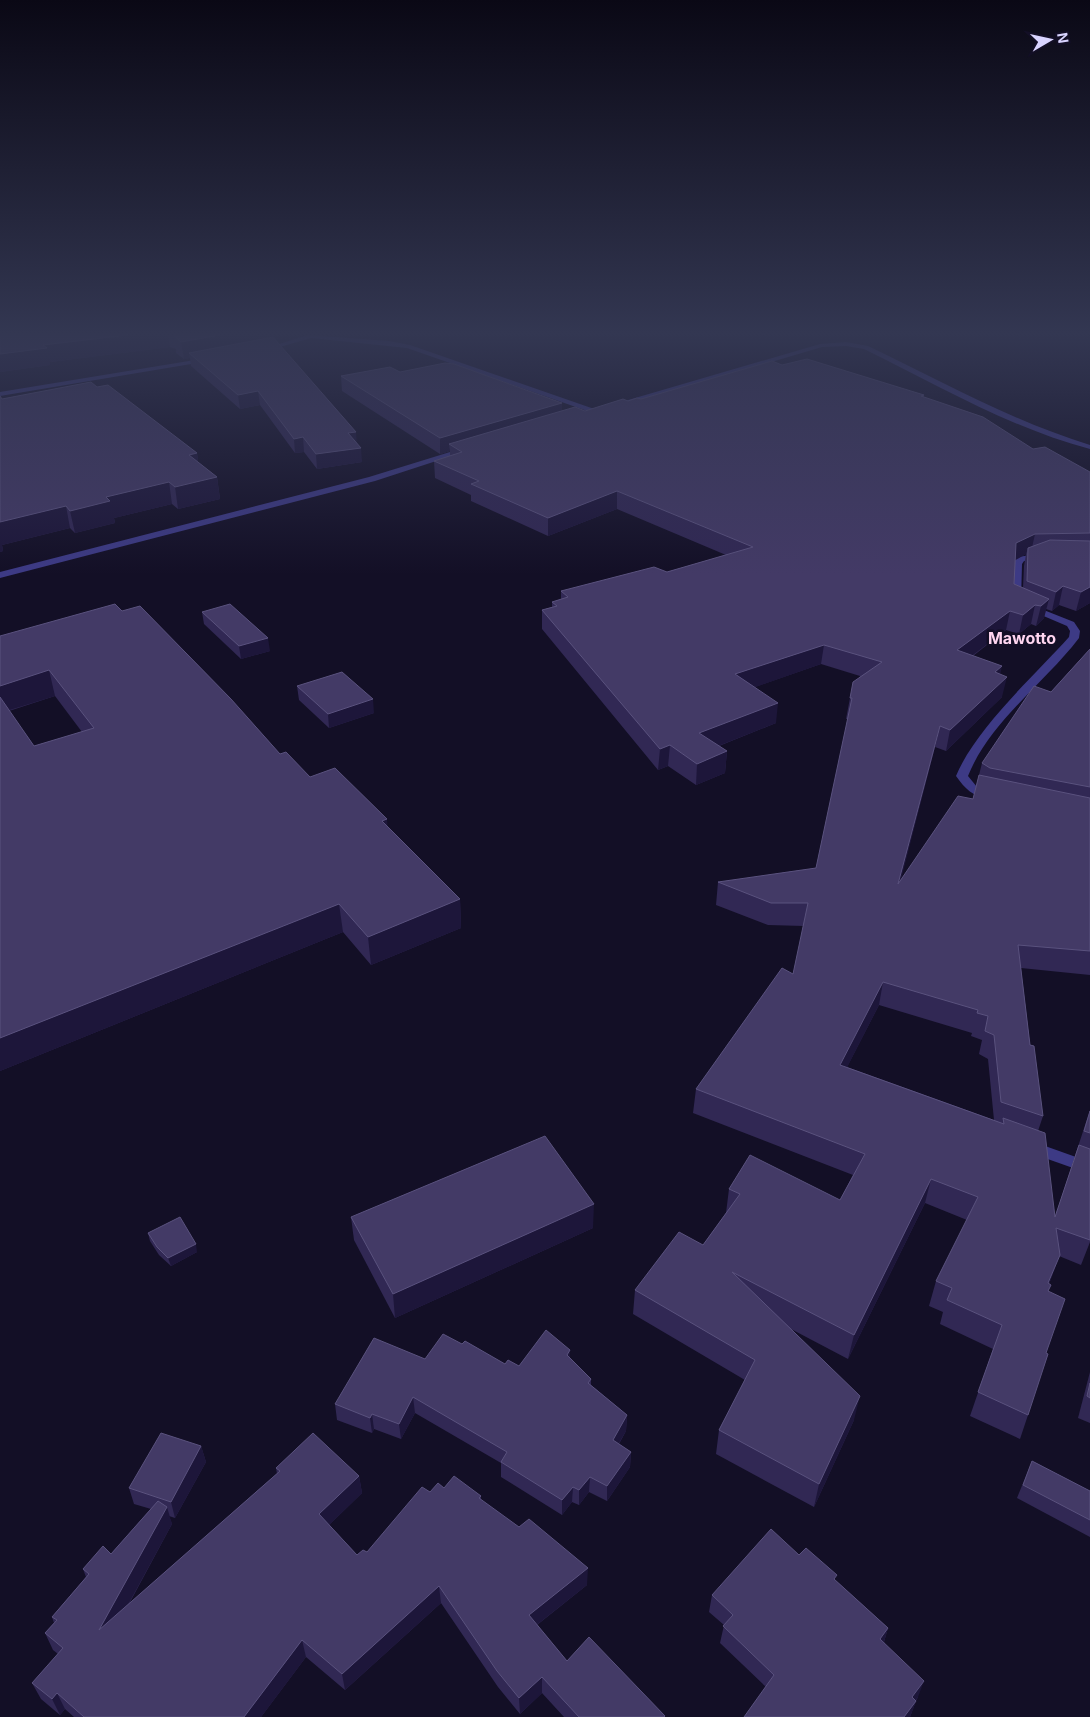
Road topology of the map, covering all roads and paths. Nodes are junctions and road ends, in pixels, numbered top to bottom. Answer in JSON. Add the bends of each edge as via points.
{"nodes":[{"id":1,"x":583,"y":415,"type":"edge"},
{"id":2,"x":1007,"y":415,"type":"edge"},
{"id":3,"x":577,"y":417,"type":"edge"},
{"id":4,"x":1090,"y":447,"type":"edge"},
{"id":5,"x":474,"y":448,"type":"edge"},
{"id":6,"x":1050,"y":556,"type":"edge"},
{"id":7,"x":0,"y":575,"type":"edge"},
{"id":8,"x":1004,"y":799,"type":"edge"},
{"id":9,"x":1015,"y":1141,"type":"edge"},
{"id":10,"x":1090,"y":1168,"type":"edge"}],
"edges":[{"from":1,"to":3,"type":"street"},
{"from":2,"to":4,"type":"street","via":[[1058,438]]},
{"from":5,"to":7,"type":"street","via":[[372,479]]},
{"from":6,"to":8,"type":"street","via":[[1021,559],[1017,564],[1016,602],[1071,624],[1074,638],[993,727],[962,776],[980,794]]},
{"from":9,"to":10,"type":"street"}]}
